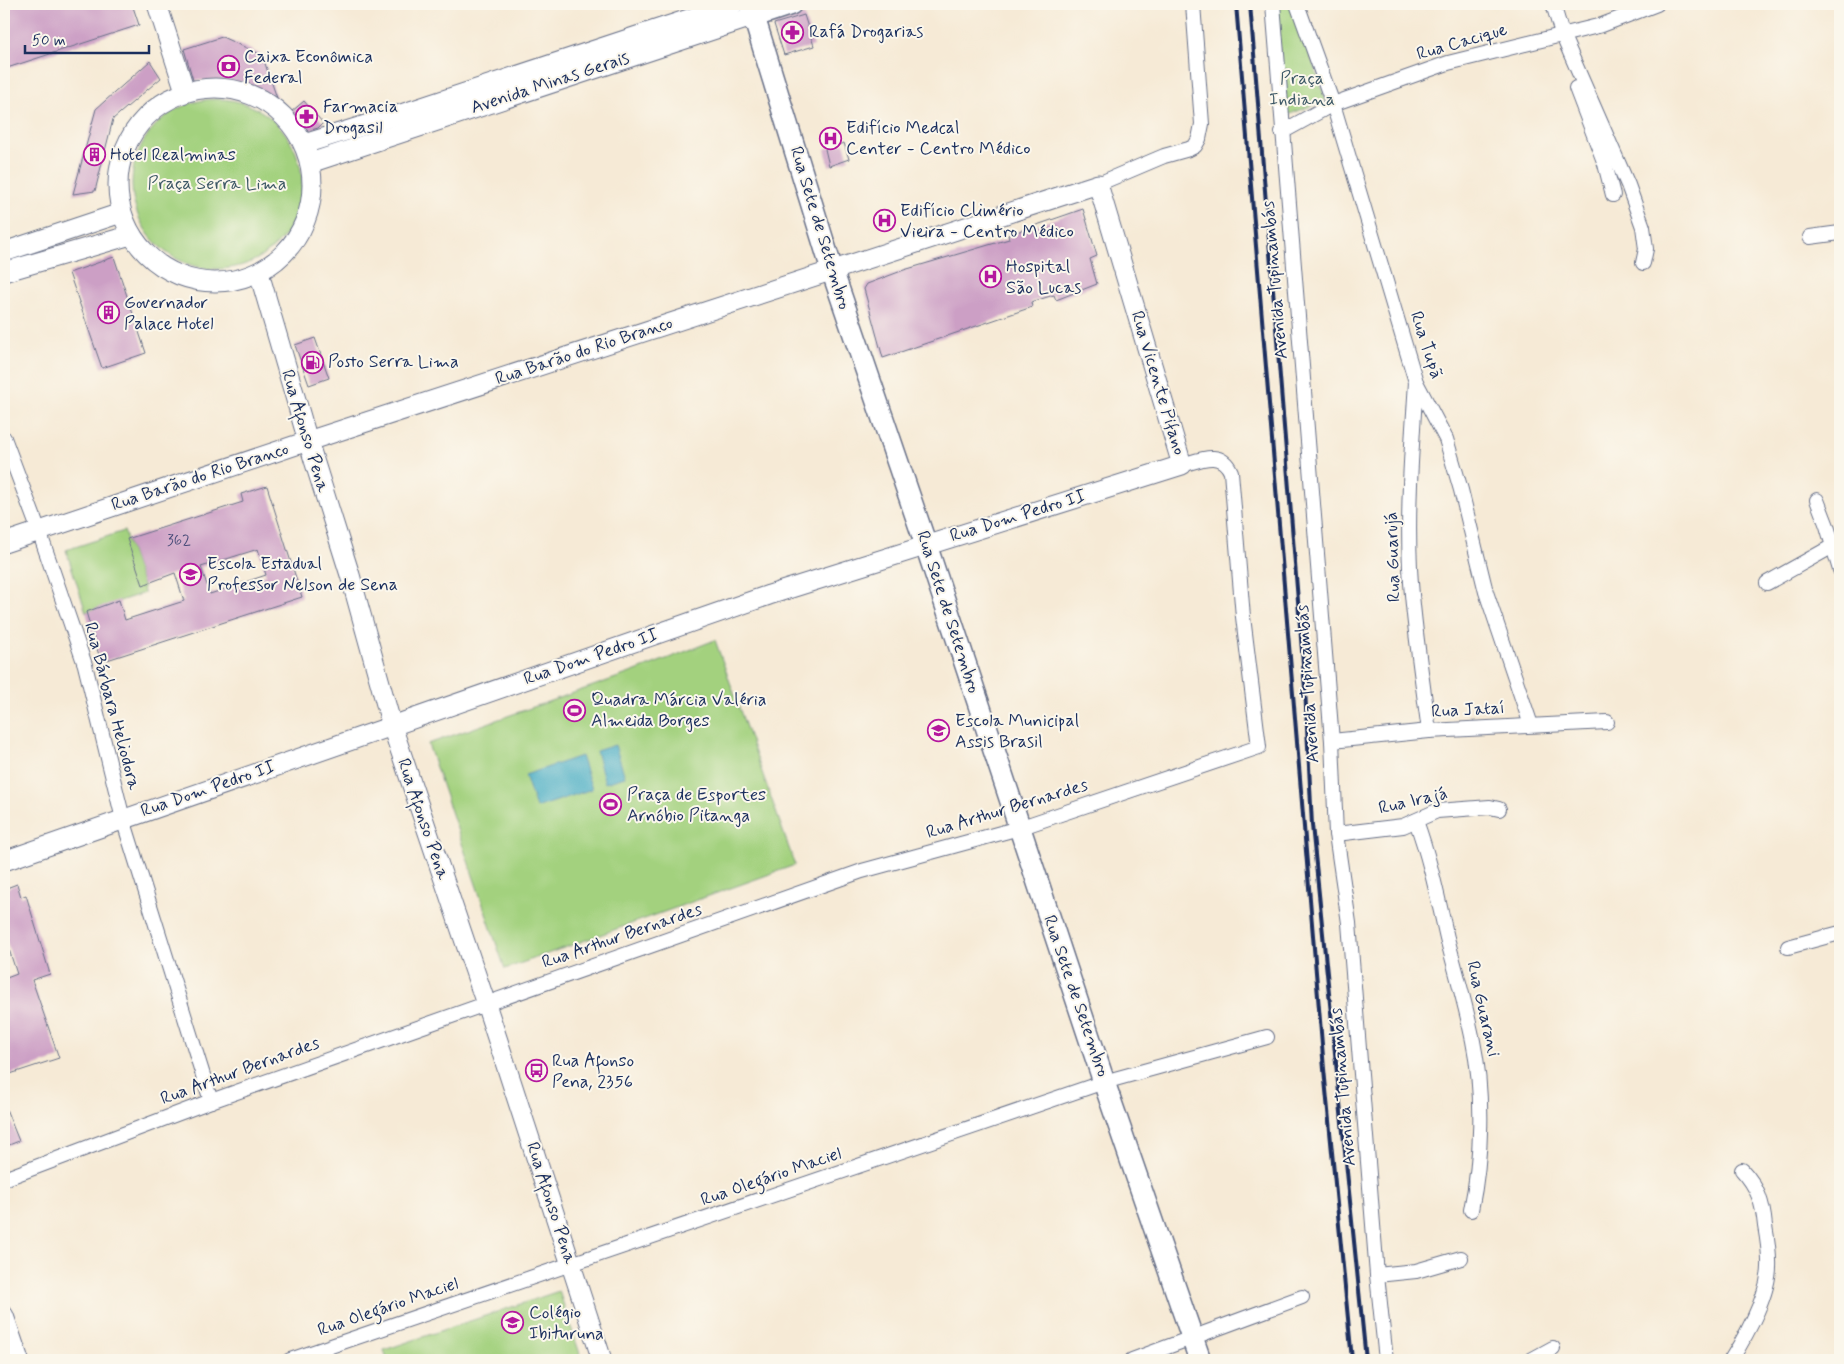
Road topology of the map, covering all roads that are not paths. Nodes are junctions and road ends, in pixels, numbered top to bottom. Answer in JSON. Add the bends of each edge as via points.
{"nodes":[{"id":1,"x":157,"y":4,"type":"edge"},
{"id":2,"x":734,"y":4,"type":"edge"},
{"id":3,"x":791,"y":4,"type":"edge"},
{"id":4,"x":1193,"y":4,"type":"edge"},
{"id":5,"x":1273,"y":4,"type":"edge"},
{"id":6,"x":1296,"y":4,"type":"edge"},
{"id":7,"x":1552,"y":4,"type":"edge"},
{"id":8,"x":1657,"y":4,"type":"edge"},
{"id":9,"x":752,"y":10,"type":"edge"},
{"id":10,"x":1562,"y":34,"type":"junction"},
{"id":11,"x":1571,"y":54,"type":"junction"},
{"id":12,"x":185,"y":92,"type":"junction"},
{"id":13,"x":1333,"y":104,"type":"junction"},
{"id":14,"x":1282,"y":132,"type":"junction"},
{"id":15,"x":304,"y":144,"type":"junction"},
{"id":16,"x":310,"y":163,"type":"junction"},
{"id":17,"x":1098,"y":184,"type":"junction"},
{"id":18,"x":1613,"y":195,"type":"dead end"},
{"id":19,"x":121,"y":213,"type":"junction"},
{"id":20,"x":1840,"y":233,"type":"edge"},
{"id":21,"x":131,"y":236,"type":"junction"},
{"id":22,"x":1810,"y":237,"type":"dead end"},
{"id":23,"x":4,"y":252,"type":"edge"},
{"id":24,"x":1643,"y":263,"type":"dead end"},
{"id":25,"x":832,"y":270,"type":"junction"},
{"id":26,"x":4,"y":272,"type":"edge"},
{"id":27,"x":259,"y":273,"type":"junction"},
{"id":28,"x":1416,"y":382,"type":"junction"},
{"id":29,"x":4,"y":438,"type":"edge"},
{"id":30,"x":308,"y":441,"type":"junction"},
{"id":31,"x":1182,"y":465,"type":"junction"},
{"id":32,"x":1817,"y":500,"type":"dead end"},
{"id":33,"x":39,"y":531,"type":"junction"},
{"id":34,"x":4,"y":543,"type":"edge"},
{"id":35,"x":926,"y":545,"type":"junction"},
{"id":36,"x":1837,"y":545,"type":"edge"},
{"id":37,"x":1840,"y":570,"type":"edge"},
{"id":38,"x":1767,"y":583,"type":"dead end"},
{"id":39,"x":1607,"y":722,"type":"dead end"},
{"id":40,"x":1531,"y":725,"type":"junction"},
{"id":41,"x":392,"y":726,"type":"junction"},
{"id":42,"x":1429,"y":731,"type":"junction"},
{"id":43,"x":1332,"y":741,"type":"junction"},
{"id":44,"x":1259,"y":747,"type":"joint"},
{"id":45,"x":1498,"y":809,"type":"dead end"},
{"id":46,"x":123,"y":819,"type":"junction"},
{"id":47,"x":1416,"y":821,"type":"junction"},
{"id":48,"x":1019,"y":828,"type":"junction"},
{"id":49,"x":1336,"y":834,"type":"junction"},
{"id":50,"x":4,"y":861,"type":"edge"},
{"id":51,"x":1840,"y":933,"type":"edge"},
{"id":52,"x":1788,"y":947,"type":"dead end"},
{"id":53,"x":486,"y":1004,"type":"junction"},
{"id":54,"x":1267,"y":1037,"type":"dead end"},
{"id":55,"x":1104,"y":1082,"type":"junction"},
{"id":56,"x":211,"y":1101,"type":"junction"},
{"id":57,"x":1742,"y":1170,"type":"dead end"},
{"id":58,"x":4,"y":1179,"type":"edge"},
{"id":59,"x":1471,"y":1210,"type":"dead end"},
{"id":60,"x":1461,"y":1258,"type":"dead end"},
{"id":61,"x":571,"y":1265,"type":"junction"},
{"id":62,"x":1376,"y":1275,"type":"junction"},
{"id":63,"x":1302,"y":1297,"type":"dead end"},
{"id":64,"x":4,"y":1316,"type":"edge"},
{"id":65,"x":1193,"y":1339,"type":"junction"},
{"id":66,"x":1553,"y":1348,"type":"dead end"},
{"id":67,"x":19,"y":1360,"type":"edge"},
{"id":68,"x":290,"y":1360,"type":"edge"},
{"id":69,"x":602,"y":1360,"type":"edge"},
{"id":70,"x":1132,"y":1360,"type":"edge"},
{"id":71,"x":1200,"y":1360,"type":"edge"},
{"id":72,"x":1386,"y":1360,"type":"edge"},
{"id":73,"x":1531,"y":1360,"type":"edge"},
{"id":74,"x":1731,"y":1360,"type":"edge"}],
"edges":[{"from":1,"to":12,"type":"street"},
{"from":2,"to":15,"type":"street","name":"Avenida Minas Gerais"},
{"from":3,"to":9,"type":"main road","name":"Avenida Minas Gerais"},
{"from":4,"to":17,"type":"street","name":"Rua Barão do Rio Branco","via":[[1201,132],[1195,146]]},
{"from":5,"to":14,"type":"street","name":"Avenida Tupinambás"},
{"from":6,"to":13,"type":"street","name":"Rua Tupã"},
{"from":7,"to":10,"type":"street"},
{"from":8,"to":10,"type":"street","name":"Rua Cacique","via":[[1602,25]]},
{"from":9,"to":16,"type":"street","name":"Avenida Minas Gerais"},
{"from":9,"to":25,"type":"main road","name":"Rua Sete de Setembro"},
{"from":10,"to":11,"type":"street"},
{"from":10,"to":13,"type":"street","name":"Rua Cacique","via":[[1448,64]]},
{"from":11,"to":18,"type":"street","via":[[1571,75],[1605,164]]},
{"from":11,"to":24,"type":"street","via":[[1643,227],[1646,249]]},
{"from":12,"to":15,"type":"street","via":[[211,87],[238,89],[263,99],[284,116]]},
{"from":12,"to":19,"type":"street","via":[[162,102],[143,118],[128,139],[120,163],[117,188]]},
{"from":13,"to":14,"type":"street","name":"Rua Cacique"},
{"from":13,"to":28,"type":"street","name":"Rua Tupã"},
{"from":14,"to":43,"type":"street","name":"Avenida Tupinambás"},
{"from":15,"to":16,"type":"street"},
{"from":16,"to":27,"type":"street","via":[[312,195],[303,226],[285,253]]},
{"from":17,"to":25,"type":"street","name":"Rua Barão do Rio Branco"},
{"from":17,"to":31,"type":"street","name":"Rua Vicente Pifano"},
{"from":19,"to":21,"type":"street"},
{"from":19,"to":23,"type":"street"},
{"from":20,"to":22,"type":"street"},
{"from":21,"to":26,"type":"street"},
{"from":21,"to":27,"type":"street","via":[[149,258],[183,277],[202,282],[231,282]]},
{"from":25,"to":30,"type":"street","name":"Rua Barão do Rio Branco"},
{"from":25,"to":35,"type":"main road","name":"Rua Sete de Setembro"},
{"from":27,"to":30,"type":"street","name":"Rua Afonso Pena"},
{"from":28,"to":40,"type":"street","name":"Rua Tupã","via":[[1446,439],[1486,592]]},
{"from":28,"to":42,"type":"street","name":"Rua Guarujá","via":[[1410,566]]},
{"from":29,"to":33,"type":"street","name":"Rua Bárbara Heliodora"},
{"from":30,"to":33,"type":"street","name":"Rua Barão do Rio Branco"},
{"from":30,"to":41,"type":"street","name":"Rua Afonso Pena"},
{"from":31,"to":35,"type":"street","name":"Rua Dom Pedro II"},
{"from":31,"to":44,"type":"street","name":"Rua Vicente Pifano","via":[[1211,457],[1223,460],[1231,472],[1243,617]]},
{"from":32,"to":36,"type":"street"},
{"from":33,"to":34,"type":"street","name":"Rua Barão do Rio Branco"},
{"from":33,"to":46,"type":"street","name":"Rua Bárbara Heliodora","via":[[85,665]]},
{"from":35,"to":41,"type":"street","name":"Rua Dom Pedro II","via":[[769,595]]},
{"from":35,"to":48,"type":"main road","name":"Rua Sete de Setembro"},
{"from":36,"to":37,"type":"street"},
{"from":36,"to":38,"type":"street"},
{"from":39,"to":40,"type":"street","name":"Rua Jataí"},
{"from":40,"to":42,"type":"street","name":"Rua Jataí"},
{"from":41,"to":46,"type":"street","name":"Rua Dom Pedro II"},
{"from":41,"to":53,"type":"street","name":"Rua Afonso Pena"},
{"from":42,"to":43,"type":"street","name":"Rua Jataí"},
{"from":43,"to":49,"type":"street","name":"Avenida Tupinambás"},
{"from":44,"to":48,"type":"street","name":"Rua Arthur Bernardes"},
{"from":45,"to":47,"type":"street","name":"Rua Irajá","via":[[1437,811]]},
{"from":46,"to":50,"type":"street","name":"Rua Dom Pedro II"},
{"from":46,"to":56,"type":"street","name":"Rua Bárbara Heliodora"},
{"from":47,"to":49,"type":"street","name":"Rua Irajá","via":[[1403,826]]},
{"from":47,"to":59,"type":"street","name":"Rua Guarani","via":[[1467,1013],[1477,1066],[1478,1161]]},
{"from":48,"to":53,"type":"street","name":"Rua Arthur Bernardes","via":[[862,871]]},
{"from":48,"to":55,"type":"main road","name":"Rua Sete de Setembro"},
{"from":49,"to":62,"type":"street","name":"Avenida Tupinambás","via":[[1349,923]]},
{"from":51,"to":52,"type":"street"},
{"from":53,"to":56,"type":"street","name":"Rua Arthur Bernardes"},
{"from":53,"to":61,"type":"street","name":"Rua Afonso Pena"},
{"from":54,"to":55,"type":"street","name":"Rua Olegário Maciel"},
{"from":55,"to":61,"type":"street","name":"Rua Olegário Maciel"},
{"from":55,"to":65,"type":"main road","name":"Rua Sete de Setembro"},
{"from":56,"to":58,"type":"street","name":"Rua Arthur Bernardes"},
{"from":57,"to":74,"type":"street","via":[[1752,1181],[1763,1206],[1770,1262],[1760,1302]]},
{"from":60,"to":62,"type":"street","via":[[1416,1271]]},
{"from":61,"to":68,"type":"street","name":"Rua Olegário Maciel"},
{"from":61,"to":69,"type":"street","name":"Rua Afonso Pena"},
{"from":62,"to":72,"type":"street","name":"Avenida Tupinambás"},
{"from":63,"to":65,"type":"street"},
{"from":64,"to":67,"type":"street"},
{"from":65,"to":70,"type":"street"},
{"from":65,"to":71,"type":"main road","name":"Rua Sete de Setembro"},
{"from":66,"to":73,"type":"street"}]}
